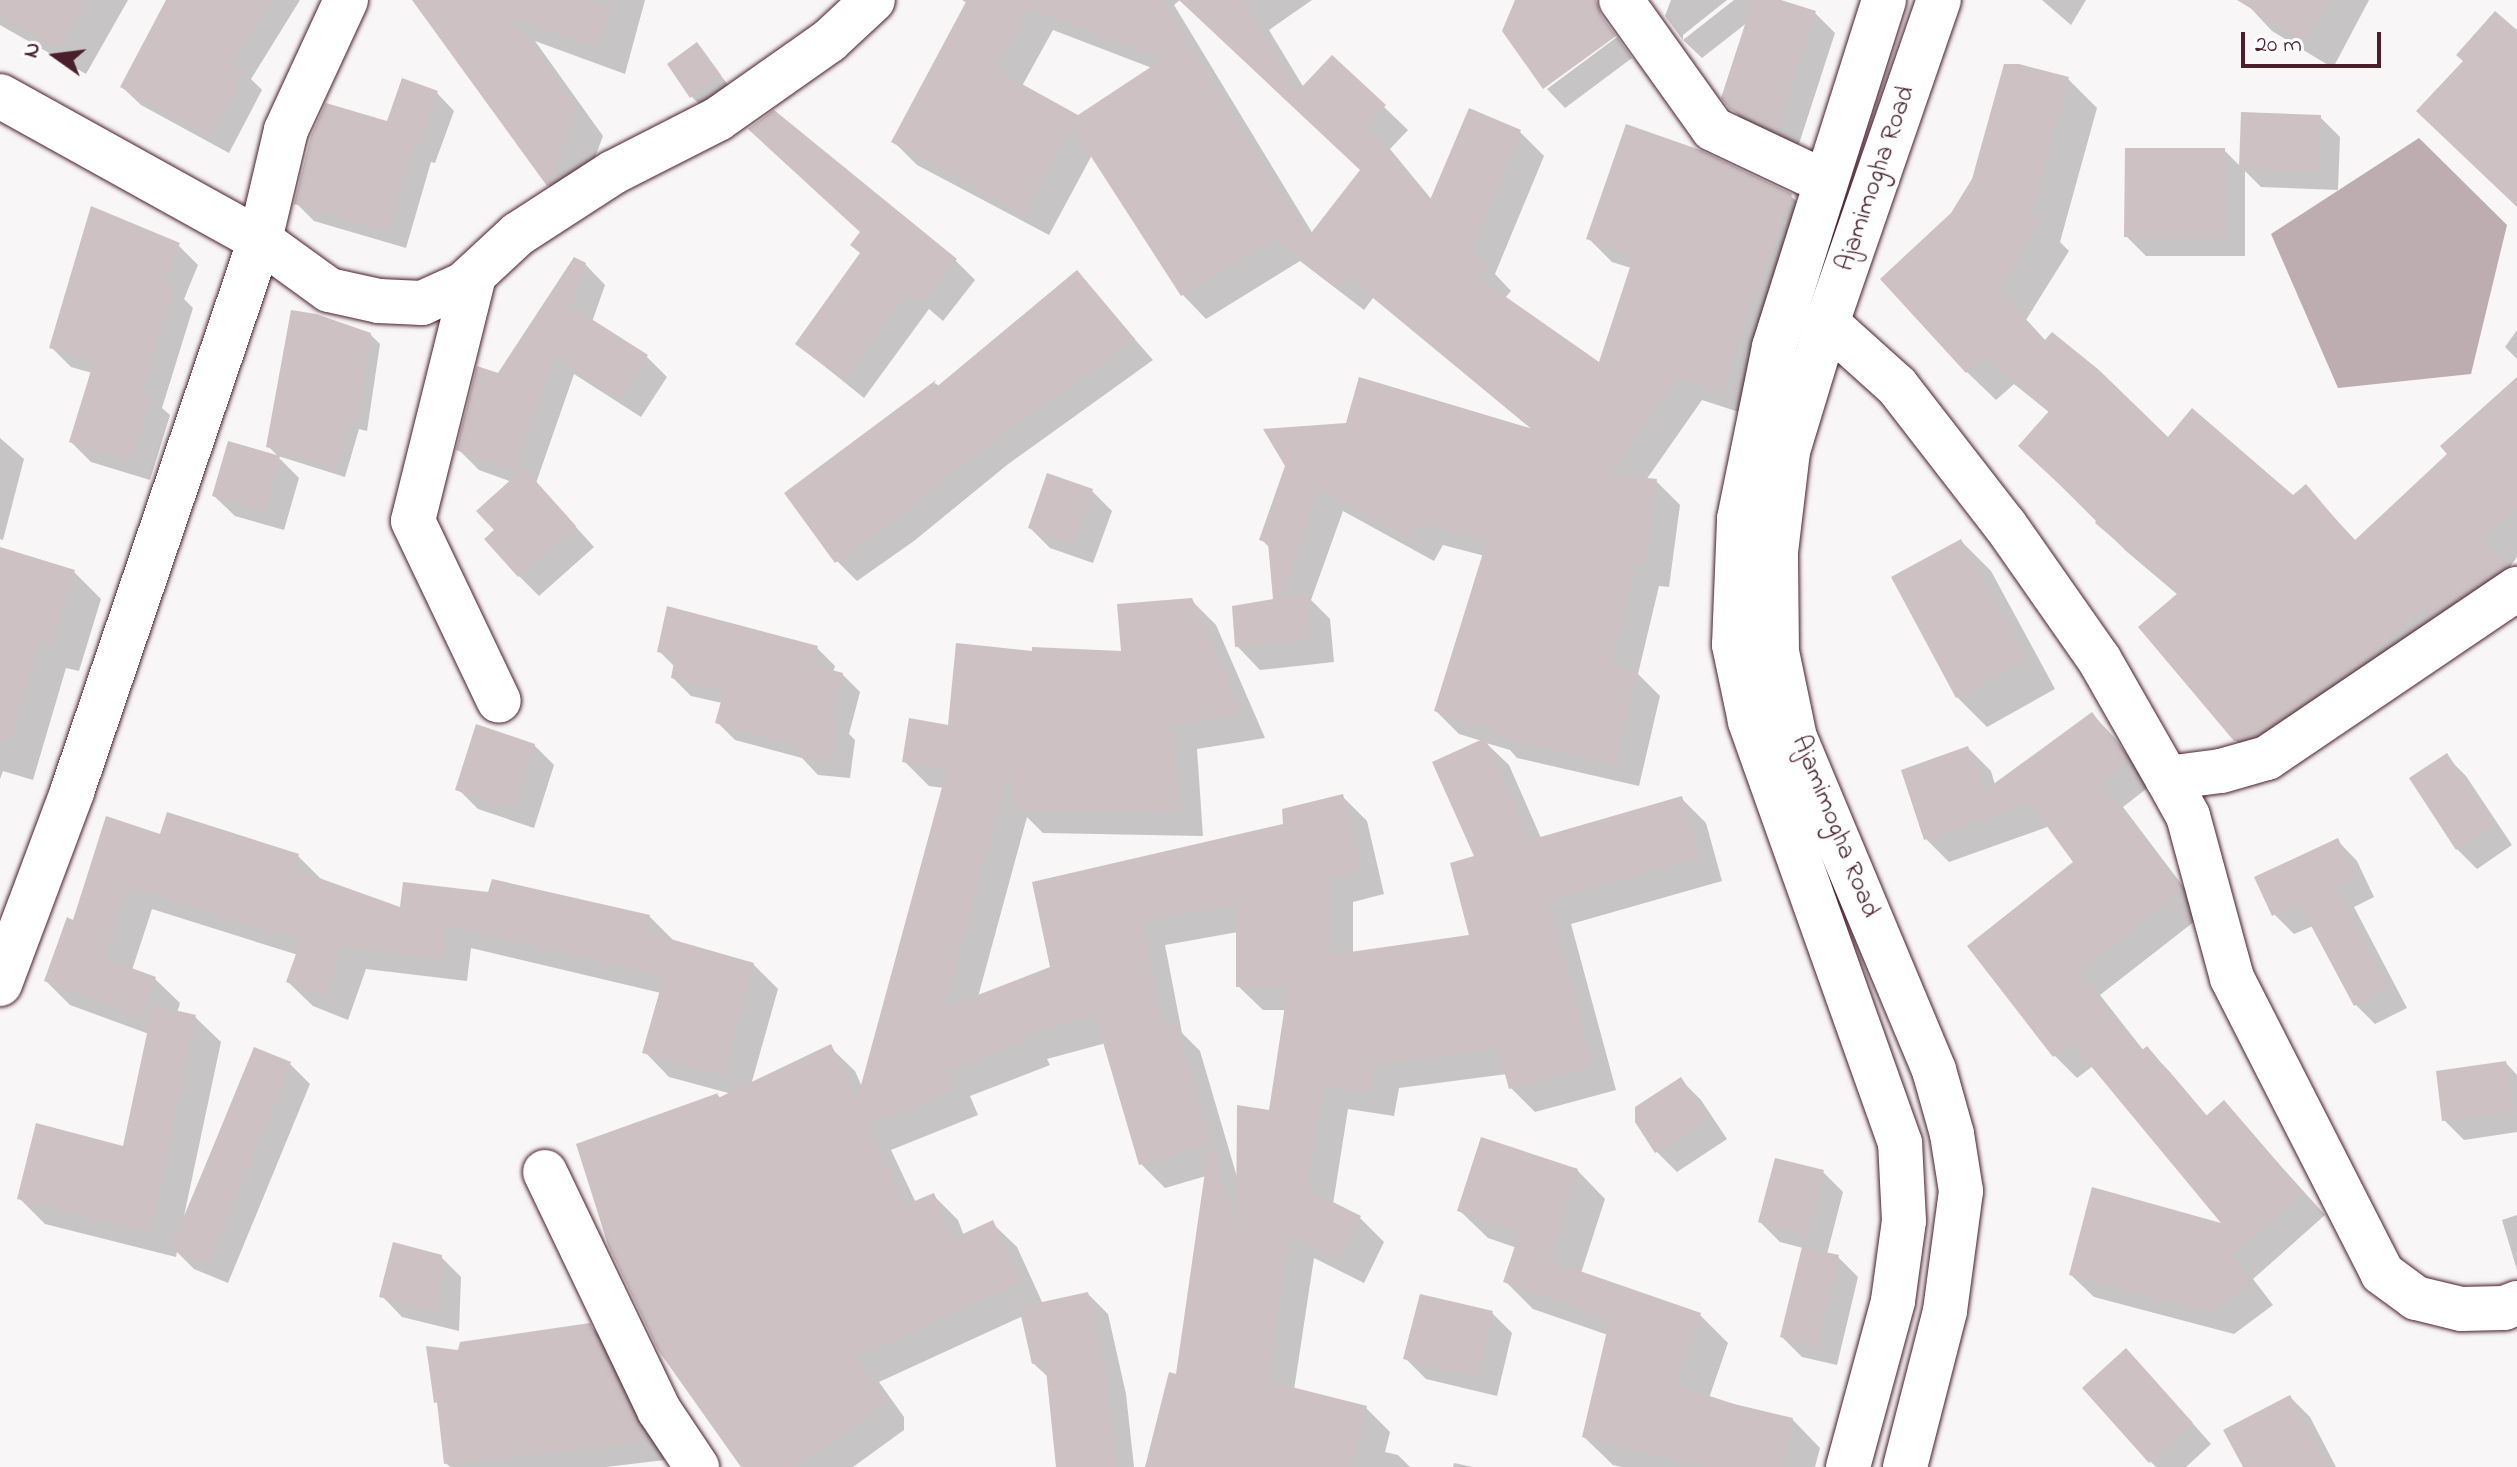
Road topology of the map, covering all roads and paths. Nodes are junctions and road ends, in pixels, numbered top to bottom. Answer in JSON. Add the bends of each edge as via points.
{"nodes":[{"id":1,"x":346,"y":0,"type":"edge"},
{"id":2,"x":873,"y":0,"type":"edge"},
{"id":3,"x":1621,"y":0,"type":"edge"},
{"id":4,"x":1884,"y":0,"type":"edge"},
{"id":5,"x":1939,"y":0,"type":"edge"},
{"id":6,"x":0,"y":96,"type":"edge"},
{"id":7,"x":1825,"y":182,"type":"junction"},
{"id":8,"x":260,"y":240,"type":"junction"},
{"id":9,"x":474,"y":276,"type":"junction"},
{"id":10,"x":1827,"y":323,"type":"junction"},
{"id":11,"x":2517,"y":589,"type":"edge"},
{"id":12,"x":499,"y":701,"type":"dead end"},
{"id":13,"x":2167,"y":778,"type":"junction"},
{"id":14,"x":0,"y":984,"type":"edge"},
{"id":15,"x":545,"y":1172,"type":"dead end"},
{"id":16,"x":2517,"y":1303,"type":"edge"},
{"id":17,"x":697,"y":1467,"type":"edge"},
{"id":18,"x":1848,"y":1467,"type":"edge"},
{"id":19,"x":1905,"y":1467,"type":"edge"}],
"edges":[{"from":1,"to":8,"type":"street","via":[[286,130]]},
{"from":2,"to":9,"type":"street","via":[[829,41],[718,119],[614,172],[518,234]]},
{"from":3,"to":7,"type":"street","via":[[1713,129]]},
{"from":4,"to":7,"type":"street","name":"Ajamimogha Road"},
{"from":5,"to":10,"type":"street","name":"Ajamimogha Road"},
{"from":6,"to":8,"type":"street"},
{"from":7,"to":18,"type":"street","name":"Ajamimogha Road","via":[[1774,347],[1739,519],[1734,645],[1750,721],[1900,1143],[1904,1221],[1893,1301]]},
{"from":8,"to":9,"type":"street","via":[[329,290],[379,301],[422,303]]},
{"from":8,"to":14,"type":"street","via":[[72,792]]},
{"from":9,"to":12,"type":"street","via":[[413,521]]},
{"from":10,"to":13,"type":"street","via":[[1897,386],[2005,525],[2099,659]]},
{"from":10,"to":19,"type":"street","name":"Ajamimogha Road","via":[[1788,451],[1776,552],[1777,652],[1795,738],[1934,1070],[1961,1191],[1945,1311]]},
{"from":11,"to":13,"type":"street","via":[[2267,758]]},
{"from":13,"to":16,"type":"street","via":[[2188,816],[2232,978],[2382,1273],[2416,1298],[2461,1309]]},
{"from":15,"to":17,"type":"street","via":[[659,1410]]}]}
